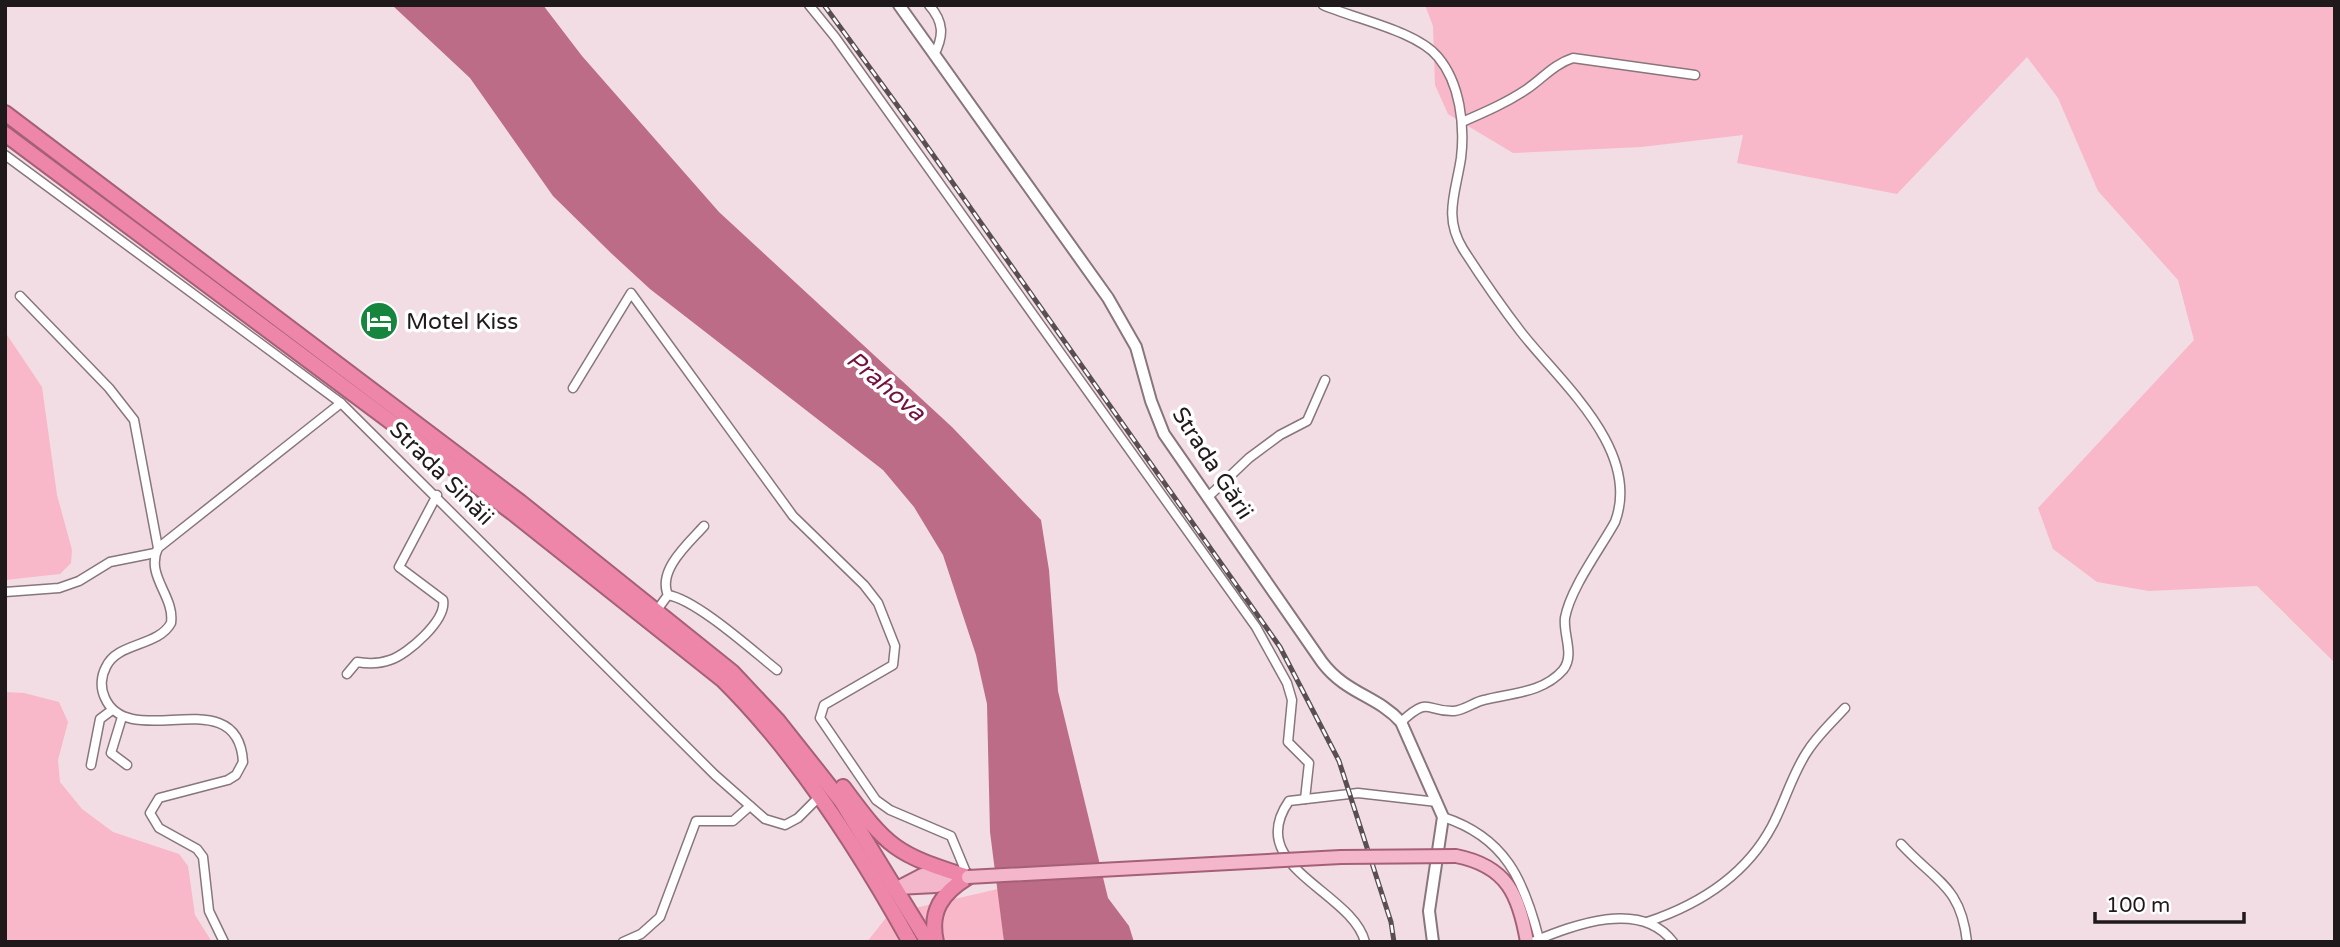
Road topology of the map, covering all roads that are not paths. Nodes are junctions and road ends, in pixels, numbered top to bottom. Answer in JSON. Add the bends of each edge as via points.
{"nodes":[{"id":1,"x":809,"y":5,"type":"edge"},
{"id":2,"x":899,"y":5,"type":"edge"},
{"id":3,"x":929,"y":5,"type":"edge"},
{"id":4,"x":1323,"y":5,"type":"edge"},
{"id":5,"x":934,"y":55,"type":"junction"},
{"id":6,"x":1695,"y":75,"type":"dead end"},
{"id":7,"x":5,"y":113,"type":"edge"},
{"id":8,"x":5,"y":119,"type":"edge"},
{"id":9,"x":1462,"y":122,"type":"junction"},
{"id":10,"x":5,"y":134,"type":"edge"},
{"id":11,"x":37,"y":139,"type":"junction"},
{"id":12,"x":5,"y":155,"type":"edge"},
{"id":13,"x":20,"y":296,"type":"dead end"},
{"id":14,"x":1325,"y":380,"type":"dead end"},
{"id":15,"x":573,"y":388,"type":"dead end"},
{"id":16,"x":341,"y":402,"type":"junction"},
{"id":17,"x":437,"y":495,"type":"junction"},
{"id":18,"x":1208,"y":497,"type":"junction"},
{"id":19,"x":704,"y":526,"type":"dead end"},
{"id":20,"x":156,"y":551,"type":"junction"},
{"id":21,"x":5,"y":592,"type":"edge"},
{"id":22,"x":668,"y":595,"type":"junction"},
{"id":23,"x":657,"y":610,"type":"junction"},
{"id":24,"x":777,"y":670,"type":"dead end"},
{"id":25,"x":347,"y":674,"type":"dead end"},
{"id":26,"x":1845,"y":708,"type":"dead end"},
{"id":27,"x":112,"y":710,"type":"junction"},
{"id":28,"x":122,"y":717,"type":"junction"},
{"id":29,"x":778,"y":721,"type":"junction"},
{"id":30,"x":1401,"y":722,"type":"junction"},
{"id":31,"x":92,"y":765,"type":"dead end"},
{"id":32,"x":127,"y":765,"type":"dead end"},
{"id":33,"x":818,"y":798,"type":"junction"},
{"id":34,"x":1305,"y":799,"type":"junction"},
{"id":35,"x":1437,"y":802,"type":"junction"},
{"id":36,"x":750,"y":806,"type":"junction"},
{"id":37,"x":1443,"y":817,"type":"junction"},
{"id":38,"x":1901,"y":844,"type":"dead end"},
{"id":39,"x":968,"y":877,"type":"junction"},
{"id":40,"x":897,"y":888,"type":"junction"},
{"id":41,"x":883,"y":896,"type":"junction"},
{"id":42,"x":1647,"y":922,"type":"junction"},
{"id":43,"x":1532,"y":941,"type":"edge"},
{"id":44,"x":224,"y":942,"type":"edge"},
{"id":45,"x":623,"y":942,"type":"edge"},
{"id":46,"x":910,"y":942,"type":"edge"},
{"id":47,"x":928,"y":942,"type":"edge"},
{"id":48,"x":936,"y":942,"type":"edge"},
{"id":49,"x":1365,"y":942,"type":"edge"},
{"id":50,"x":1433,"y":942,"type":"edge"},
{"id":51,"x":1673,"y":942,"type":"edge"},
{"id":52,"x":1967,"y":942,"type":"edge"}],
"edges":[{"from":1,"to":34,"type":"street","via":[[1256,627],[1292,700],[1288,742],[1310,769]]},
{"from":2,"to":5,"type":"street","name":"Strada Gării"},
{"from":3,"to":5,"type":"street","via":[[942,28]]},
{"from":4,"to":9,"type":"street","via":[[1423,43],[1447,70]]},
{"from":5,"to":18,"type":"street","name":"Strada Gării","via":[[1108,298],[1136,347],[1164,434]]},
{"from":6,"to":9,"type":"street","via":[[1573,58],[1497,107]]},
{"from":7,"to":11,"type":"highway"},
{"from":8,"to":11,"type":"highway"},
{"from":9,"to":30,"type":"street","via":[[1450,215],[1455,234],[1521,331],[1595,420],[1609,446],[1619,510],[1566,616],[1569,658],[1558,674],[1513,696],[1481,700],[1454,711],[1419,707]]},
{"from":10,"to":33,"type":"highway","via":[[473,483],[696,656],[752,709]]},
{"from":11,"to":23,"type":"highway"},
{"from":12,"to":16,"type":"street","name":"Strada Sinăii"},
{"from":13,"to":20,"type":"street","via":[[130,414]]},
{"from":14,"to":18,"type":"street","via":[[1307,421],[1249,458]]},
{"from":15,"to":39,"type":"street","via":[[631,293],[793,516],[858,578],[877,603],[895,646],[893,665],[824,705],[820,718],[876,800],[951,835]]},
{"from":16,"to":17,"type":"street","name":"Strada Sinăii"},
{"from":16,"to":20,"type":"street"},
{"from":17,"to":25,"type":"street","via":[[399,567],[443,600],[442,610],[407,651],[378,663],[357,662]]},
{"from":17,"to":36,"type":"street","name":"Strada Sinăii"},
{"from":18,"to":30,"type":"street","name":"Strada Gării","via":[[1330,673]]},
{"from":19,"to":22,"type":"street","via":[[670,568]]},
{"from":20,"to":21,"type":"street","via":[[110,562],[59,588]]},
{"from":20,"to":27,"type":"street","via":[[154,568],[172,623],[162,634],[106,664],[103,694]]},
{"from":22,"to":23,"type":"street"},
{"from":22,"to":24,"type":"street","via":[[734,635]]},
{"from":23,"to":29,"type":"highway","via":[[732,672]]},
{"from":26,"to":42,"type":"street","via":[[1808,749],[1770,830],[1749,860],[1681,911]]},
{"from":27,"to":28,"type":"street"},
{"from":27,"to":31,"type":"street","via":[[100,719]]},
{"from":28,"to":32,"type":"street","via":[[111,753]]},
{"from":28,"to":44,"type":"street","via":[[214,721],[240,742],[243,762],[236,775],[159,799],[150,813],[159,828],[197,849],[203,858],[209,911]]},
{"from":29,"to":39,"type":"highway","via":[[814,751],[887,841],[921,863]]},
{"from":29,"to":40,"type":"highway","via":[[842,802]]},
{"from":30,"to":35,"type":"street"},
{"from":33,"to":36,"type":"street","name":"Strada Sinăii","via":[[785,825],[771,823]]},
{"from":33,"to":41,"type":"highway"},
{"from":34,"to":35,"type":"street","via":[[1358,793]]},
{"from":34,"to":49,"type":"street","via":[[1289,801],[1283,810],[1282,847],[1290,865],[1356,920]]},
{"from":35,"to":37,"type":"street"},
{"from":36,"to":45,"type":"street","via":[[733,821],[696,821],[660,917]]},
{"from":37,"to":43,"type":"street","via":[[1478,831],[1508,860],[1528,897]]},
{"from":37,"to":50,"type":"street","via":[[1429,911]]},
{"from":38,"to":52,"type":"street","via":[[1959,902]]},
{"from":39,"to":40,"type":"main road","via":[[922,875]]},
{"from":39,"to":43,"type":"main road","bridge":true,"via":[[1341,857],[1456,856],[1481,862],[1504,880]]},
{"from":39,"to":48,"type":"highway","via":[[941,899],[933,919]]},
{"from":40,"to":41,"type":"highway"},
{"from":40,"to":47,"type":"highway"},
{"from":41,"to":46,"type":"highway"},
{"from":42,"to":43,"type":"street","via":[[1595,919]]},
{"from":42,"to":51,"type":"street"}]}
